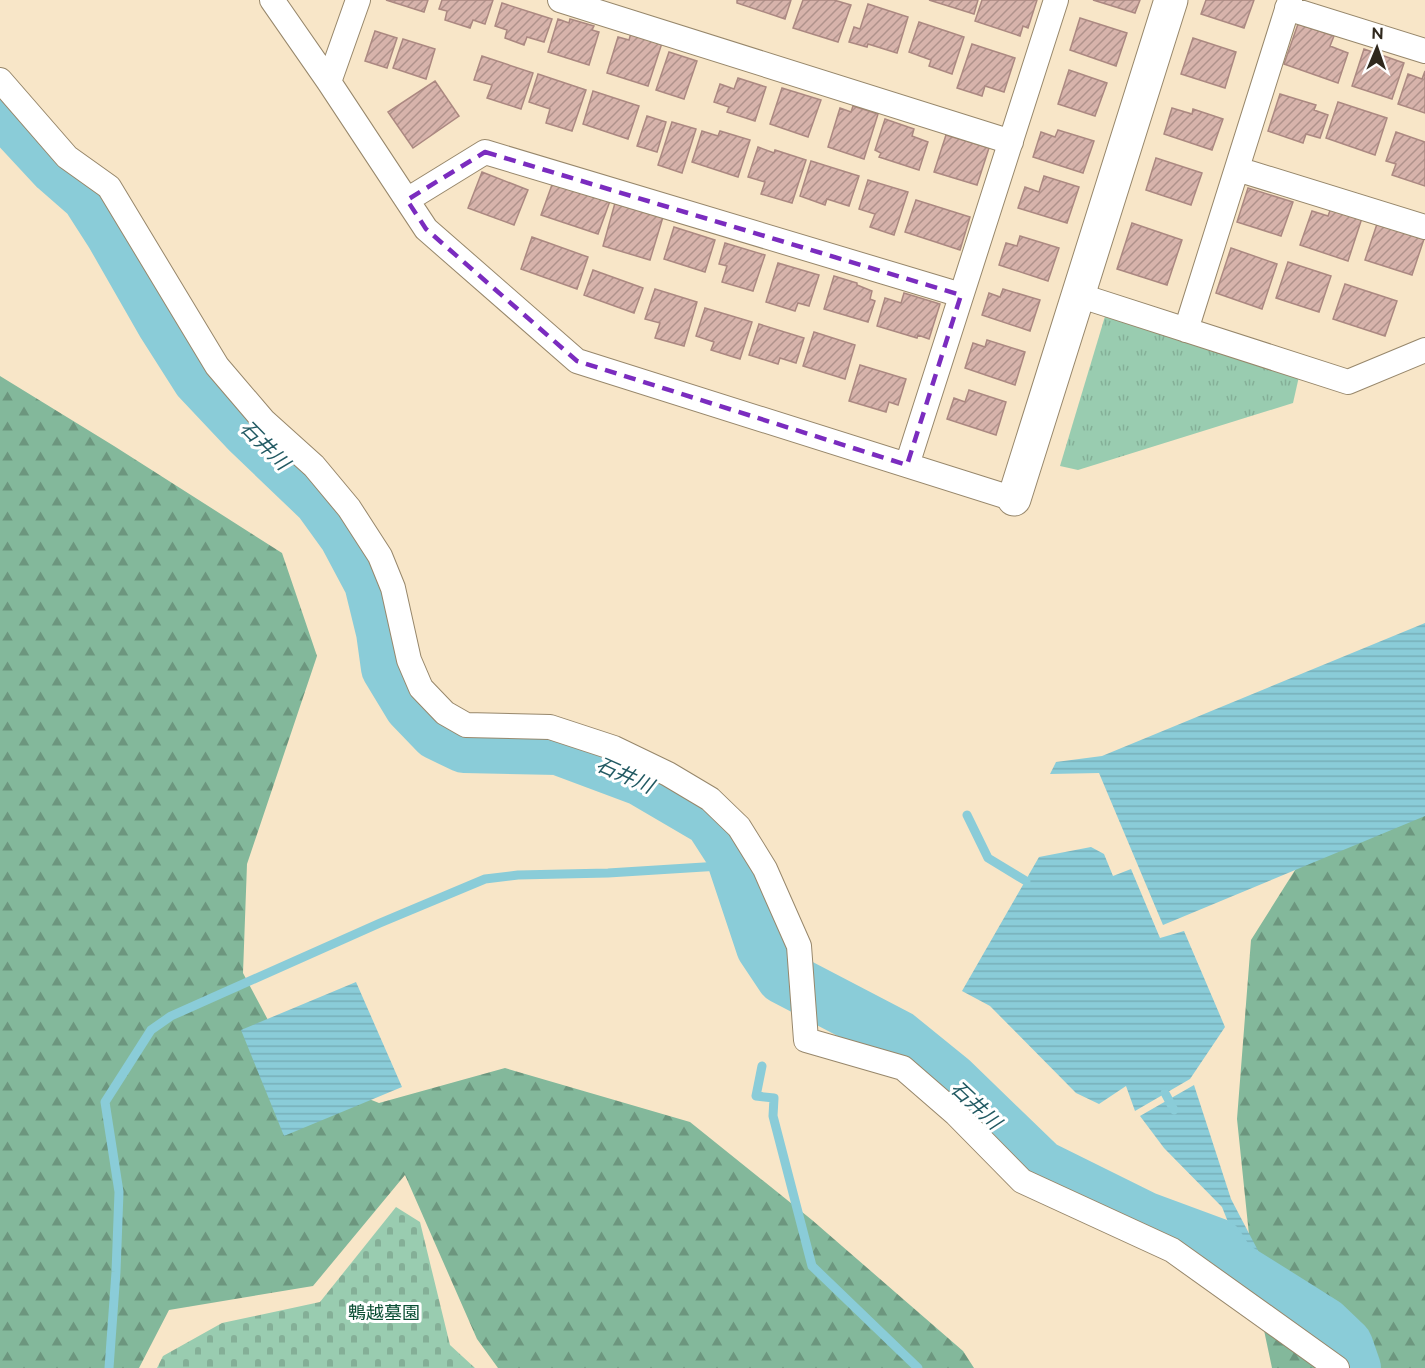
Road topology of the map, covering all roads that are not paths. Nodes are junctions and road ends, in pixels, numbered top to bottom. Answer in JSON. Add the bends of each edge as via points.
{"nodes":[{"id":1,"x":272,"y":0,"type":"edge"},
{"id":2,"x":358,"y":0,"type":"edge"},
{"id":3,"x":560,"y":0,"type":"edge"},
{"id":4,"x":1056,"y":0,"type":"edge"},
{"id":5,"x":1171,"y":0,"type":"edge"},
{"id":6,"x":1289,"y":4,"type":"edge"},
{"id":7,"x":1425,"y":51,"type":"edge"},
{"id":8,"x":0,"y":80,"type":"edge"},
{"id":9,"x":329,"y":82,"type":"junction"},
{"id":10,"x":1011,"y":142,"type":"junction"},
{"id":11,"x":1237,"y":169,"type":"junction"},
{"id":12,"x":406,"y":200,"type":"junction"},
{"id":13,"x":1425,"y":227,"type":"edge"},
{"id":14,"x":961,"y":295,"type":"junction"},
{"id":15,"x":1078,"y":295,"type":"junction"},
{"id":16,"x":1186,"y":330,"type":"junction"},
{"id":17,"x":1425,"y":350,"type":"edge"},
{"id":18,"x":907,"y":465,"type":"junction"},
{"id":19,"x":1014,"y":499,"type":"joint"},
{"id":20,"x":1337,"y":1368,"type":"edge"}],
"edges":[{"from":1,"to":9,"type":"street"},
{"from":2,"to":9,"type":"street"},
{"from":3,"to":10,"type":"street"},
{"from":4,"to":10,"type":"street"},
{"from":5,"to":15,"type":"street"},
{"from":6,"to":7,"type":"street"},
{"from":6,"to":11,"type":"street"},
{"from":8,"to":20,"type":"street","via":[[67,157],[109,188],[217,366],[264,421],[314,466],[349,508],[380,556],[393,588],[409,660],[421,688],[445,713],[466,725],[550,727],[614,748],[710,799],[739,827],[765,869],[799,946],[806,1040],[903,1068],[956,1114],[1022,1181],[1172,1250]]},
{"from":9,"to":12,"type":"street"},
{"from":10,"to":14,"type":"street"},
{"from":11,"to":13,"type":"street"},
{"from":11,"to":16,"type":"street"},
{"from":12,"to":14,"type":"street","via":[[485,152]]},
{"from":12,"to":18,"type":"street","via":[[426,229],[577,361]]},
{"from":14,"to":18,"type":"street"},
{"from":15,"to":16,"type":"street"},
{"from":15,"to":19,"type":"street"},
{"from":16,"to":17,"type":"street","via":[[1348,382]]},
{"from":18,"to":19,"type":"street"}]}
